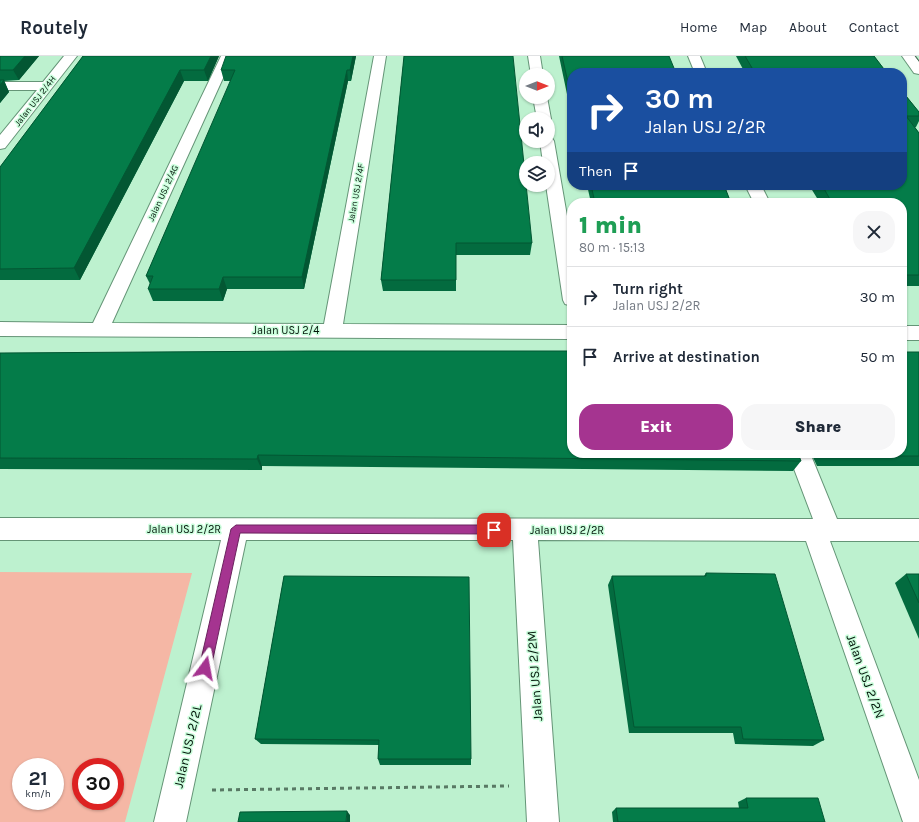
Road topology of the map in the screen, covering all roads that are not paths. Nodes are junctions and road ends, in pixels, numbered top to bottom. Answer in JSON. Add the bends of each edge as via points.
{"nodes":[{"id":1,"x":71,"y":56,"type":"edge"},
{"id":2,"x":226,"y":56,"type":"edge"},
{"id":3,"x":380,"y":56,"type":"edge"},
{"id":4,"x":534,"y":56,"type":"edge"},
{"id":5,"x":694,"y":56,"type":"edge"},
{"id":6,"x":908,"y":56,"type":"edge"},
{"id":7,"x":536,"y":68,"type":"edge"},
{"id":8,"x":699,"y":68,"type":"edge"},
{"id":9,"x":919,"y":70,"type":"edge"},
{"id":10,"x":0,"y":86,"type":"edge"},
{"id":11,"x":47,"y":86,"type":"junction"},
{"id":12,"x":0,"y":145,"type":"edge"},
{"id":13,"x":548,"y":148,"type":"edge"},
{"id":14,"x":567,"y":268,"type":"edge"},
{"id":15,"x":0,"y":329,"type":"edge"},
{"id":16,"x":100,"y":329,"type":"junction"},
{"id":17,"x":332,"y":331,"type":"junction"},
{"id":18,"x":567,"y":332,"type":"edge"},
{"id":19,"x":907,"y":333,"type":"edge"},
{"id":20,"x":919,"y":333,"type":"edge"},
{"id":21,"x":800,"y":458,"type":"edge"},
{"id":22,"x":0,"y":529,"type":"edge"},
{"id":23,"x":236,"y":529,"type":"junction"},
{"id":24,"x":525,"y":530,"type":"junction"},
{"id":25,"x":821,"y":530,"type":"junction"},
{"id":26,"x":919,"y":530,"type":"edge"},
{"id":27,"x":170,"y":822,"type":"edge"},
{"id":28,"x":543,"y":822,"type":"edge"},
{"id":29,"x":919,"y":822,"type":"edge"}],
"edges":[{"from":1,"to":11,"type":"street","name":"Jalan USJ 2/4H"},
{"from":2,"to":16,"type":"street","name":"Jalan USJ 2/4G"},
{"from":3,"to":17,"type":"street","name":"Jalan USJ 2/4F"},
{"from":4,"to":7,"type":"street"},
{"from":5,"to":8,"type":"street"},
{"from":6,"to":9,"type":"street"},
{"from":10,"to":11,"type":"street"},
{"from":11,"to":12,"type":"street","name":"Jalan USJ 2/4H"},
{"from":13,"to":14,"type":"street"},
{"from":15,"to":16,"type":"street","name":"Jalan USJ 2/4"},
{"from":16,"to":17,"type":"street","name":"Jalan USJ 2/4"},
{"from":17,"to":18,"type":"street","name":"Jalan USJ 2/4"},
{"from":19,"to":20,"type":"street"},
{"from":21,"to":25,"type":"street","name":"Jalan USJ 2/2N"},
{"from":22,"to":23,"type":"street","name":"Jalan USJ 2/2R"},
{"from":23,"to":24,"type":"street","name":"Jalan USJ 2/2R"},
{"from":23,"to":27,"type":"street","name":"Jalan USJ 2/2L"},
{"from":24,"to":25,"type":"street","name":"Jalan USJ 2/2R"},
{"from":24,"to":28,"type":"street","name":"Jalan USJ 2/2M"},
{"from":25,"to":26,"type":"street","name":"Jalan USJ 2/2R"},
{"from":25,"to":29,"type":"street","name":"Jalan USJ 2/2N"}]}
